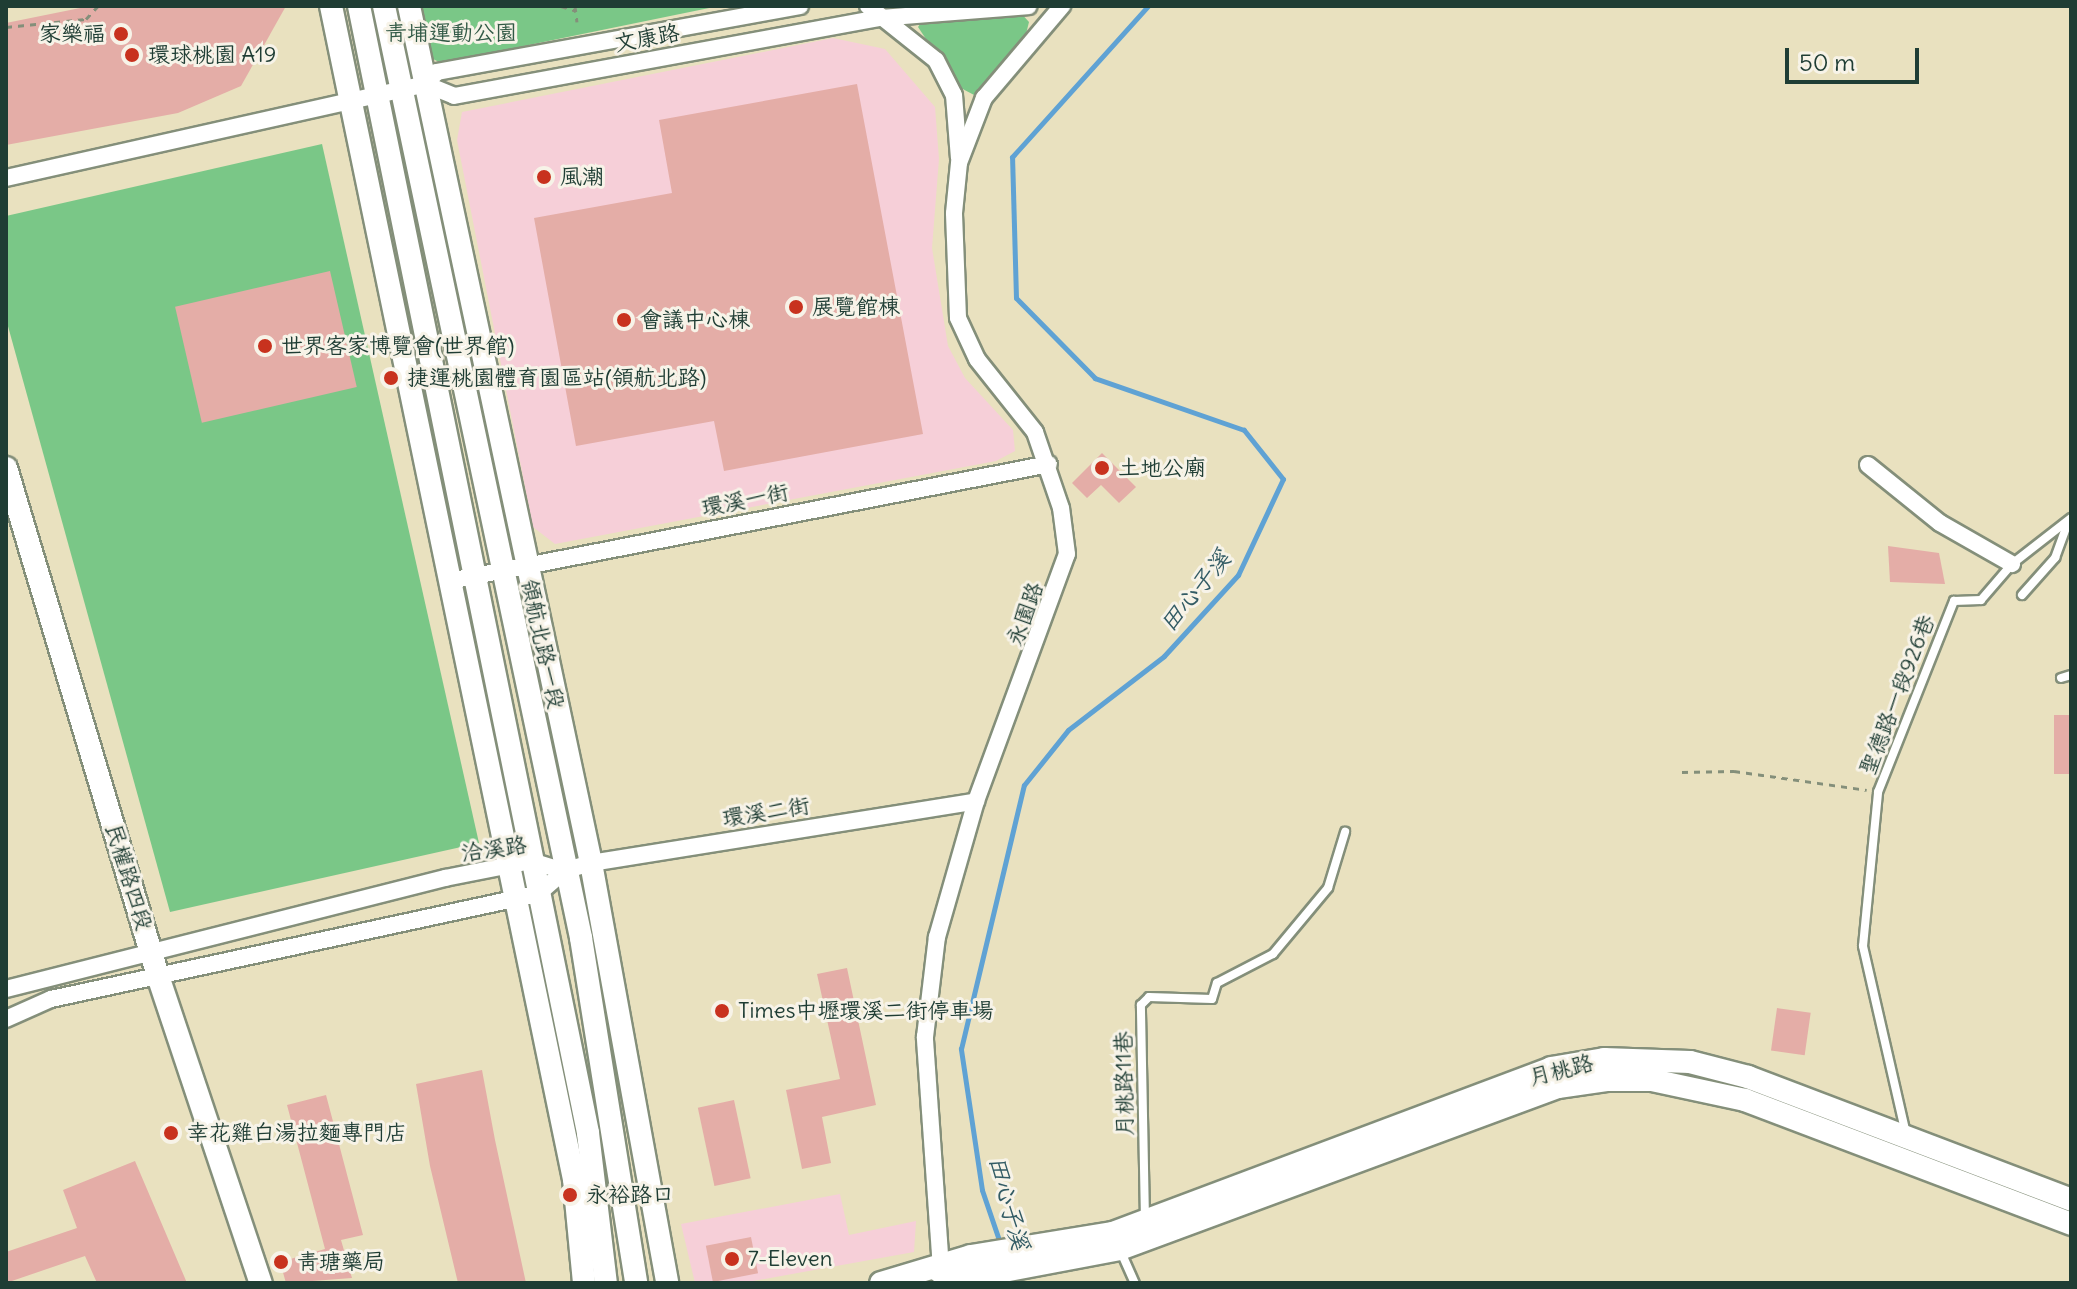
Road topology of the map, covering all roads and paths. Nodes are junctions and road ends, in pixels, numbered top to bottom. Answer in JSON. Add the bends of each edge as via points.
{"nodes":[{"id":1,"x":98,"y":6,"type":"edge"},
{"id":2,"x":331,"y":6,"type":"edge"},
{"id":3,"x":359,"y":6,"type":"edge"},
{"id":4,"x":384,"y":6,"type":"edge"},
{"id":5,"x":409,"y":6,"type":"edge"},
{"id":6,"x":561,"y":6,"type":"edge"},
{"id":7,"x":800,"y":6,"type":"edge"},
{"id":8,"x":1029,"y":6,"type":"edge"},
{"id":9,"x":1062,"y":6,"type":"edge"},
{"id":10,"x":575,"y":9,"type":"edge"},
{"id":11,"x":874,"y":12,"type":"edge"},
{"id":12,"x":577,"y":22,"type":"dead end"},
{"id":13,"x":6,"y":27,"type":"edge"},
{"id":14,"x":425,"y":84,"type":"junction"},
{"id":15,"x":402,"y":90,"type":"junction"},
{"id":16,"x":375,"y":95,"type":"junction"},
{"id":17,"x":350,"y":99,"type":"junction"},
{"id":18,"x":959,"y":163,"type":"junction"},
{"id":19,"x":6,"y":178,"type":"edge"},
{"id":20,"x":1049,"y":464,"type":"junction"},
{"id":21,"x":1868,"y":465,"type":"dead end"},
{"id":22,"x":6,"y":468,"type":"edge"},
{"id":23,"x":2070,"y":520,"type":"edge"},
{"id":24,"x":2012,"y":564,"type":"junction"},
{"id":25,"x":526,"y":565,"type":"junction"},
{"id":26,"x":500,"y":569,"type":"junction"},
{"id":27,"x":460,"y":578,"type":"junction"},
{"id":28,"x":2022,"y":595,"type":"dead end"},
{"id":29,"x":1682,"y":772,"type":"dead end"},
{"id":30,"x":1878,"y":792,"type":"junction"},
{"id":31,"x":976,"y":801,"type":"junction"},
{"id":32,"x":1345,"y":832,"type":"dead end"},
{"id":33,"x":531,"y":861,"type":"junction"},
{"id":34,"x":591,"y":863,"type":"junction"},
{"id":35,"x":508,"y":866,"type":"junction"},
{"id":36,"x":564,"y":871,"type":"junction"},
{"id":37,"x":538,"y":894,"type":"junction"},
{"id":38,"x":515,"y":899,"type":"junction"},
{"id":39,"x":151,"y":949,"type":"junction"},
{"id":40,"x":158,"y":976,"type":"junction"},
{"id":41,"x":6,"y":989,"type":"edge"},
{"id":42,"x":6,"y":1019,"type":"edge"},
{"id":43,"x":1426,"y":1126,"type":"junction"},
{"id":44,"x":1906,"y":1135,"type":"junction"},
{"id":45,"x":2071,"y":1200,"type":"edge"},
{"id":46,"x":1145,"y":1221,"type":"junction"},
{"id":47,"x":2071,"y":1224,"type":"edge"},
{"id":48,"x":1117,"y":1241,"type":"junction"},
{"id":49,"x":941,"y":1277,"type":"edge"},
{"id":50,"x":261,"y":1283,"type":"edge"},
{"id":51,"x":584,"y":1283,"type":"edge"},
{"id":52,"x":606,"y":1283,"type":"edge"},
{"id":53,"x":636,"y":1283,"type":"edge"},
{"id":54,"x":667,"y":1283,"type":"edge"},
{"id":55,"x":881,"y":1283,"type":"edge"},
{"id":56,"x":1135,"y":1283,"type":"edge"}],
"edges":[{"from":1,"to":13,"type":"path","via":[[86,19]]},
{"from":2,"to":17,"type":"street"},
{"from":3,"to":16,"type":"street"},
{"from":4,"to":15,"type":"street","name":"領航北路一段"},
{"from":5,"to":14,"type":"street","name":"領航北路一段"},
{"from":6,"to":10,"type":"path"},
{"from":7,"to":14,"type":"street","name":"文康路","via":[[449,69]]},
{"from":8,"to":11,"type":"street","name":"文康路"},
{"from":9,"to":18,"type":"street","name":"永園路","via":[[984,98]]},
{"from":10,"to":12,"type":"path"},
{"from":11,"to":14,"type":"street","name":"文康路","via":[[454,96]]},
{"from":11,"to":18,"type":"street","via":[[911,34],[936,60],[954,95]]},
{"from":14,"to":15,"type":"street","name":"文康路"},
{"from":14,"to":25,"type":"street","name":"領航北路一段"},
{"from":15,"to":16,"type":"street","name":"文康路"},
{"from":15,"to":26,"type":"street","name":"領航北路一段"},
{"from":16,"to":17,"type":"street","name":"文康路"},
{"from":16,"to":27,"type":"street"},
{"from":17,"to":19,"type":"street","name":"文康路"},
{"from":17,"to":27,"type":"street"},
{"from":18,"to":20,"type":"street","name":"永園路","via":[[958,318],[977,359],[1035,432]]},
{"from":20,"to":25,"type":"street","name":"環溪一街"},
{"from":20,"to":31,"type":"street","name":"永園路","via":[[1067,554]]},
{"from":21,"to":24,"type":"street","via":[[1940,523]]},
{"from":22,"to":39,"type":"street","name":"民權路四段"},
{"from":23,"to":24,"type":"lane","name":"聖德路一段926巷"},
{"from":23,"to":28,"type":"lane","name":"聖德路一段926巷","via":[[2055,558]]},
{"from":24,"to":30,"type":"lane","name":"聖德路一段926巷","via":[[1981,600],[1954,601]]},
{"from":25,"to":26,"type":"street","name":"環溪一街"},
{"from":25,"to":34,"type":"street","name":"領航北路一段"},
{"from":26,"to":27,"type":"street","name":"環溪一街"},
{"from":26,"to":36,"type":"street","name":"領航北路一段"},
{"from":27,"to":33,"type":"street"},
{"from":27,"to":35,"type":"street"},
{"from":29,"to":30,"type":"path","via":[[1734,771]]},
{"from":30,"to":44,"type":"lane","name":"聖德路一段926巷","via":[[1863,946]]},
{"from":31,"to":34,"type":"street","name":"環溪二街"},
{"from":31,"to":49,"type":"street","name":"永園路","via":[[937,937],[925,1037]]},
{"from":32,"to":46,"type":"lane","name":"月桃路11巷","via":[[1328,888],[1273,954],[1217,983],[1212,999],[1149,997],[1141,1005]]},
{"from":33,"to":35,"type":"street","name":"洽溪路"},
{"from":33,"to":36,"type":"street","name":"洽溪路"},
{"from":33,"to":37,"type":"street"},
{"from":34,"to":36,"type":"street","name":"環溪二街"},
{"from":34,"to":54,"type":"street","name":"領航北路一段"},
{"from":35,"to":38,"type":"street"},
{"from":35,"to":39,"type":"street","name":"洽溪路"},
{"from":36,"to":37,"type":"street"},
{"from":36,"to":53,"type":"street","name":"領航北路一段","via":[[629,1203]]},
{"from":37,"to":38,"type":"street"},
{"from":37,"to":52,"type":"street","via":[[588,1133]]},
{"from":38,"to":40,"type":"street"},
{"from":38,"to":51,"type":"street","via":[[574,1179]]},
{"from":39,"to":40,"type":"street","name":"民權路四段"},
{"from":39,"to":41,"type":"street","name":"洽溪路"},
{"from":40,"to":42,"type":"street","via":[[51,999]]},
{"from":40,"to":50,"type":"street","name":"民權路四段"},
{"from":43,"to":44,"type":"street","name":"月桃路","via":[[1551,1068],[1656,1058],[1748,1077]]},
{"from":43,"to":46,"type":"street","name":"月桃路"},
{"from":43,"to":47,"type":"street","name":"月桃路","via":[[1558,1087],[1652,1080],[1745,1100]]},
{"from":43,"to":48,"type":"street","name":"月桃路"},
{"from":44,"to":45,"type":"street","name":"月桃路"},
{"from":46,"to":48,"type":"street","name":"月桃路"},
{"from":48,"to":49,"type":"street","name":"月桃路","via":[[971,1266]]},
{"from":48,"to":56,"type":"lane"},
{"from":49,"to":55,"type":"street"}]}
